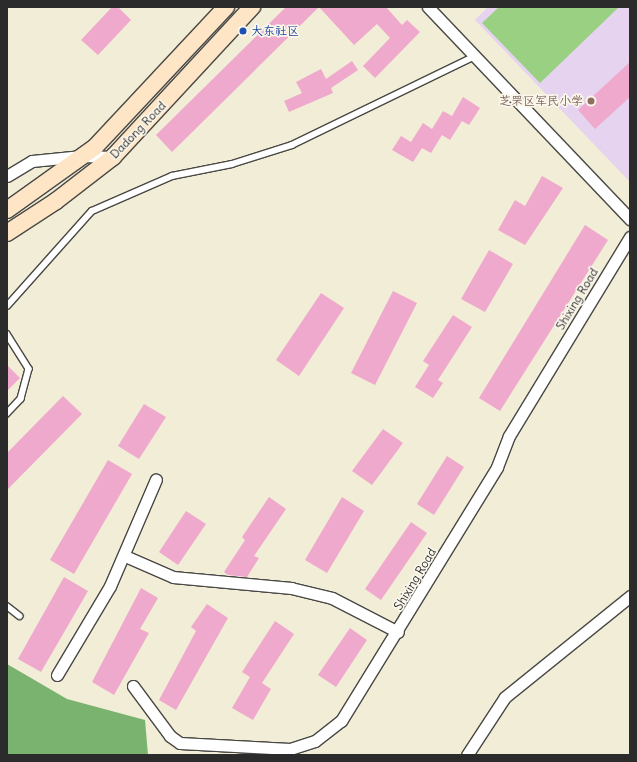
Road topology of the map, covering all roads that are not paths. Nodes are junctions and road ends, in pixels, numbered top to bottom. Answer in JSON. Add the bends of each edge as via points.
{"nodes":[{"id":1,"x":226,"y":7,"type":"edge"},
{"id":2,"x":252,"y":7,"type":"edge"},
{"id":3,"x":428,"y":7,"type":"edge"},
{"id":4,"x":475,"y":56,"type":"junction"},
{"id":5,"x":82,"y":156,"type":"junction"},
{"id":6,"x":113,"y":157,"type":"junction"},
{"id":7,"x":7,"y":176,"type":"edge"},
{"id":8,"x":7,"y":210,"type":"edge"},
{"id":9,"x":630,"y":219,"type":"edge"},
{"id":10,"x":7,"y":233,"type":"edge"},
{"id":11,"x":630,"y":237,"type":"edge"},
{"id":12,"x":7,"y":306,"type":"edge"},
{"id":13,"x":7,"y":334,"type":"edge"},
{"id":14,"x":7,"y":414,"type":"edge"},
{"id":15,"x":156,"y":479,"type":"dead end"},
{"id":16,"x":125,"y":556,"type":"junction"},
{"id":17,"x":630,"y":596,"type":"edge"},
{"id":18,"x":7,"y":606,"type":"edge"},
{"id":19,"x":20,"y":616,"type":"dead end"},
{"id":20,"x":398,"y":632,"type":"junction"},
{"id":21,"x":57,"y":674,"type":"dead end"},
{"id":22,"x":133,"y":686,"type":"dead end"},
{"id":23,"x":468,"y":755,"type":"edge"}],
"edges":[{"from":1,"to":5,"type":"street","name":"Dadong Road","via":[[168,73]]},
{"from":2,"to":6,"type":"street","name":"Dadong Road"},
{"from":3,"to":4,"type":"street"},
{"from":4,"to":9,"type":"street"},
{"from":4,"to":12,"type":"lane","via":[[292,144],[232,164],[172,176],[92,211]]},
{"from":5,"to":6,"type":"street"},
{"from":5,"to":7,"type":"street","via":[[32,161]]},
{"from":5,"to":8,"type":"street","name":"Dadong Road"},
{"from":6,"to":10,"type":"street","name":"Dadong Road","via":[[56,201]]},
{"from":11,"to":20,"type":"street","name":"Shixing Road","via":[[509,436],[497,467]]},
{"from":13,"to":14,"type":"lane","via":[[29,369],[21,399]]},
{"from":15,"to":16,"type":"street"},
{"from":16,"to":20,"type":"street","via":[[173,577],[291,588],[332,598]]},
{"from":16,"to":21,"type":"street"},
{"from":17,"to":23,"type":"street","via":[[505,697]]},
{"from":18,"to":19,"type":"lane"},
{"from":20,"to":22,"type":"street","name":"Shixing Road","via":[[341,721],[315,741],[290,749],[180,743],[170,736]]}]}
